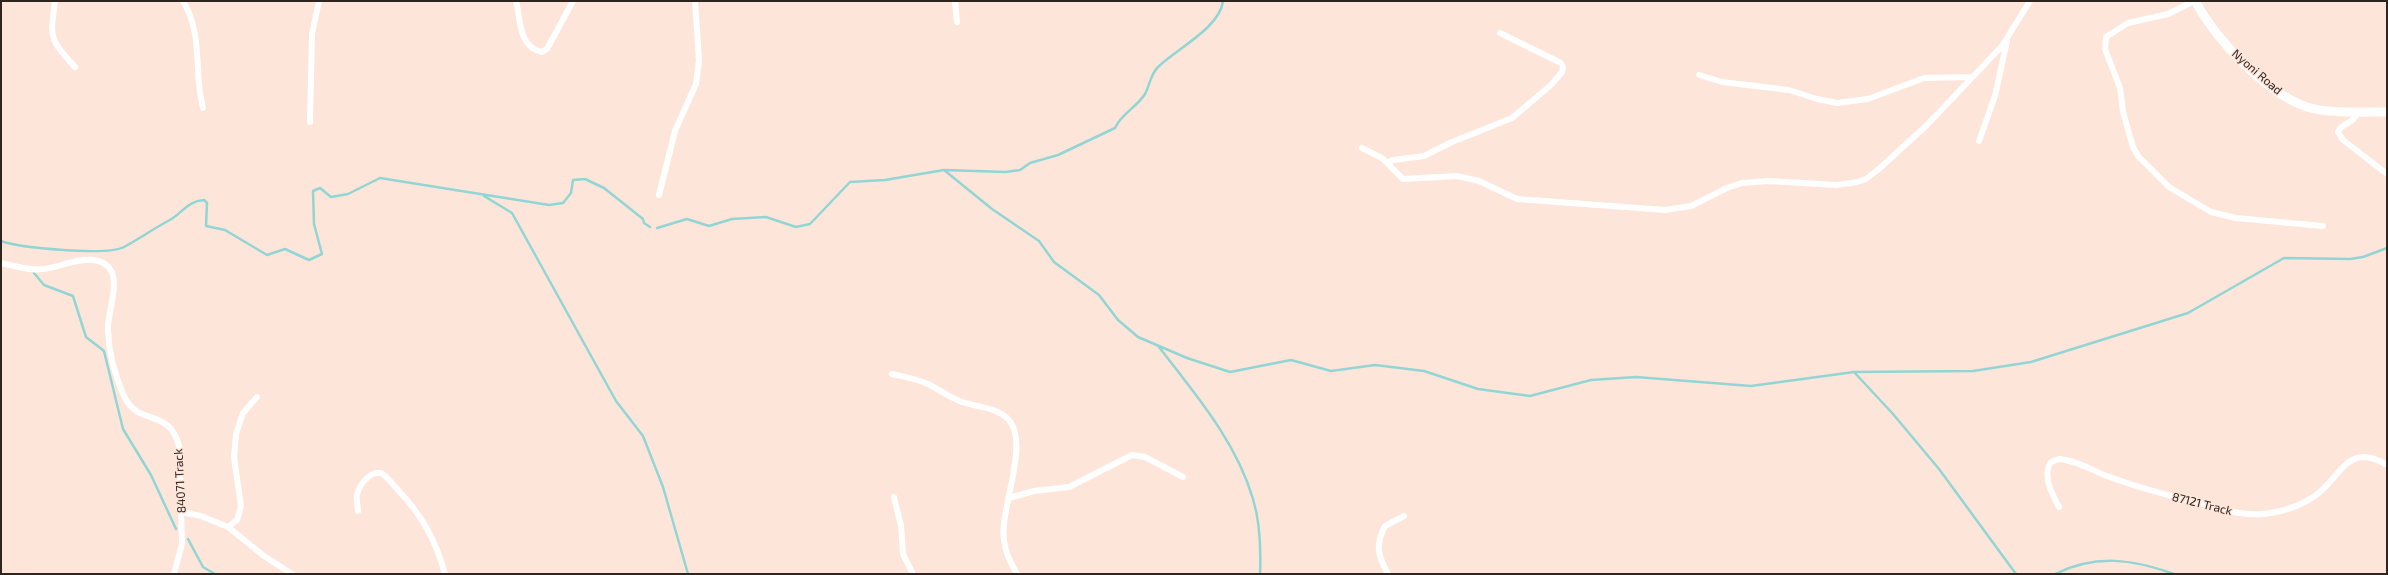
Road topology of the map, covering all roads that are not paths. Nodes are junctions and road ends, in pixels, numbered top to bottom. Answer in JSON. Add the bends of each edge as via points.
{"nodes":[{"id":1,"x":55,"y":1,"type":"edge"},
{"id":2,"x":183,"y":1,"type":"edge"},
{"id":3,"x":319,"y":1,"type":"edge"},
{"id":4,"x":516,"y":1,"type":"edge"},
{"id":5,"x":573,"y":1,"type":"edge"},
{"id":6,"x":695,"y":1,"type":"edge"},
{"id":7,"x":954,"y":1,"type":"edge"},
{"id":8,"x":2030,"y":1,"type":"edge"},
{"id":9,"x":2195,"y":1,"type":"edge"},
{"id":10,"x":956,"y":22,"type":"dead end"},
{"id":11,"x":1500,"y":33,"type":"dead end"},
{"id":12,"x":2007,"y":39,"type":"junction"},
{"id":13,"x":75,"y":67,"type":"dead end"},
{"id":14,"x":1699,"y":75,"type":"dead end"},
{"id":15,"x":1972,"y":77,"type":"junction"},
{"id":16,"x":203,"y":108,"type":"dead end"},
{"id":17,"x":2358,"y":111,"type":"junction"},
{"id":18,"x":2387,"y":112,"type":"edge"},
{"id":19,"x":310,"y":122,"type":"dead end"},
{"id":20,"x":1979,"y":141,"type":"dead end"},
{"id":21,"x":1362,"y":148,"type":"dead end"},
{"id":22,"x":1387,"y":163,"type":"junction"},
{"id":23,"x":2387,"y":174,"type":"edge"},
{"id":24,"x":659,"y":195,"type":"dead end"},
{"id":25,"x":2323,"y":226,"type":"dead end"},
{"id":26,"x":1,"y":263,"type":"edge"},
{"id":27,"x":892,"y":374,"type":"dead end"},
{"id":28,"x":257,"y":397,"type":"dead end"},
{"id":29,"x":2387,"y":465,"type":"edge"},
{"id":30,"x":1184,"y":477,"type":"dead end"},
{"id":31,"x":894,"y":497,"type":"dead end"},
{"id":32,"x":1009,"y":498,"type":"junction"},
{"id":33,"x":2059,"y":507,"type":"dead end"},
{"id":34,"x":358,"y":511,"type":"dead end"},
{"id":35,"x":182,"y":512,"type":"junction"},
{"id":36,"x":1404,"y":516,"type":"dead end"},
{"id":37,"x":228,"y":527,"type":"junction"},
{"id":38,"x":174,"y":574,"type":"edge"},
{"id":39,"x":292,"y":574,"type":"edge"},
{"id":40,"x":445,"y":574,"type":"edge"},
{"id":41,"x":913,"y":574,"type":"edge"},
{"id":42,"x":1017,"y":574,"type":"edge"},
{"id":43,"x":1388,"y":574,"type":"edge"}],
"edges":[{"from":1,"to":13,"type":"street","via":[[51,36],[53,42]]},
{"from":2,"to":16,"type":"street","via":[[191,14],[195,31],[199,55],[198,82]]},
{"from":3,"to":19,"type":"street","via":[[312,34]]},
{"from":4,"to":5,"type":"street","via":[[522,34],[527,44],[542,52],[547,48]]},
{"from":6,"to":24,"type":"street","via":[[699,61],[696,84],[675,131]]},
{"from":7,"to":10,"type":"street"},
{"from":8,"to":12,"type":"street"},
{"from":9,"to":17,"type":"street","name":"Nyoni Road","via":[[2225,43],[2284,96],[2309,107]]},
{"from":9,"to":25,"type":"street","via":[[2168,14],[2128,23],[2106,37],[2105,48],[2118,79],[2123,112],[2135,153],[2169,187],[2211,212],[2236,218]]},
{"from":11,"to":22,"type":"street","via":[[1560,63],[1563,67],[1562,72],[1551,85],[1512,118],[1452,142],[1433,153]]},
{"from":12,"to":15,"type":"street"},
{"from":12,"to":20,"type":"street","via":[[1996,89]]},
{"from":14,"to":15,"type":"street","via":[[1722,82],[1789,90],[1827,102],[1842,103],[1868,99],[1924,78]]},
{"from":15,"to":22,"type":"street","via":[[1927,125],[1866,179],[1837,185],[1768,181],[1742,184],[1676,210],[1517,199],[1468,177],[1403,178]]},
{"from":17,"to":18,"type":"street","name":"Nyoni Road"},
{"from":17,"to":23,"type":"street","via":[[2354,120],[2338,132],[2343,140]]},
{"from":21,"to":22,"type":"street"},
{"from":26,"to":35,"type":"street","name":"84071 Track","via":[[42,269],[88,260],[105,264],[110,270],[114,288],[108,329],[111,356],[127,402],[141,414],[170,426],[176,434],[179,446]]},
{"from":27,"to":32,"type":"street","via":[[916,379],[958,400],[991,409],[1008,418],[1015,432],[1016,447]]},
{"from":28,"to":37,"type":"street","via":[[243,413],[236,434],[234,457],[240,506],[237,520]]},
{"from":29,"to":33,"type":"street","name":"87121 Track","via":[[2366,457],[2352,459],[2345,463],[2328,485],[2303,503],[2279,511],[2249,514],[2230,512],[2143,489],[2059,459],[2051,462],[2047,472],[2051,492]]},
{"from":30,"to":32,"type":"street","via":[[1145,457],[1132,455],[1069,487],[1034,491]]},
{"from":31,"to":41,"type":"street","via":[[901,526],[903,554]]},
{"from":32,"to":42,"type":"street","via":[[1003,540]]},
{"from":34,"to":40,"type":"street","via":[[358,492],[372,474],[378,472],[384,475],[423,519],[437,546]]},
{"from":35,"to":37,"type":"street","via":[[201,516]]},
{"from":35,"to":38,"type":"street","name":"84071 Track","via":[[182,544]]},
{"from":36,"to":43,"type":"street","via":[[1385,526],[1378,544],[1377,551]]},
{"from":37,"to":39,"type":"street","via":[[264,556]]}]}
